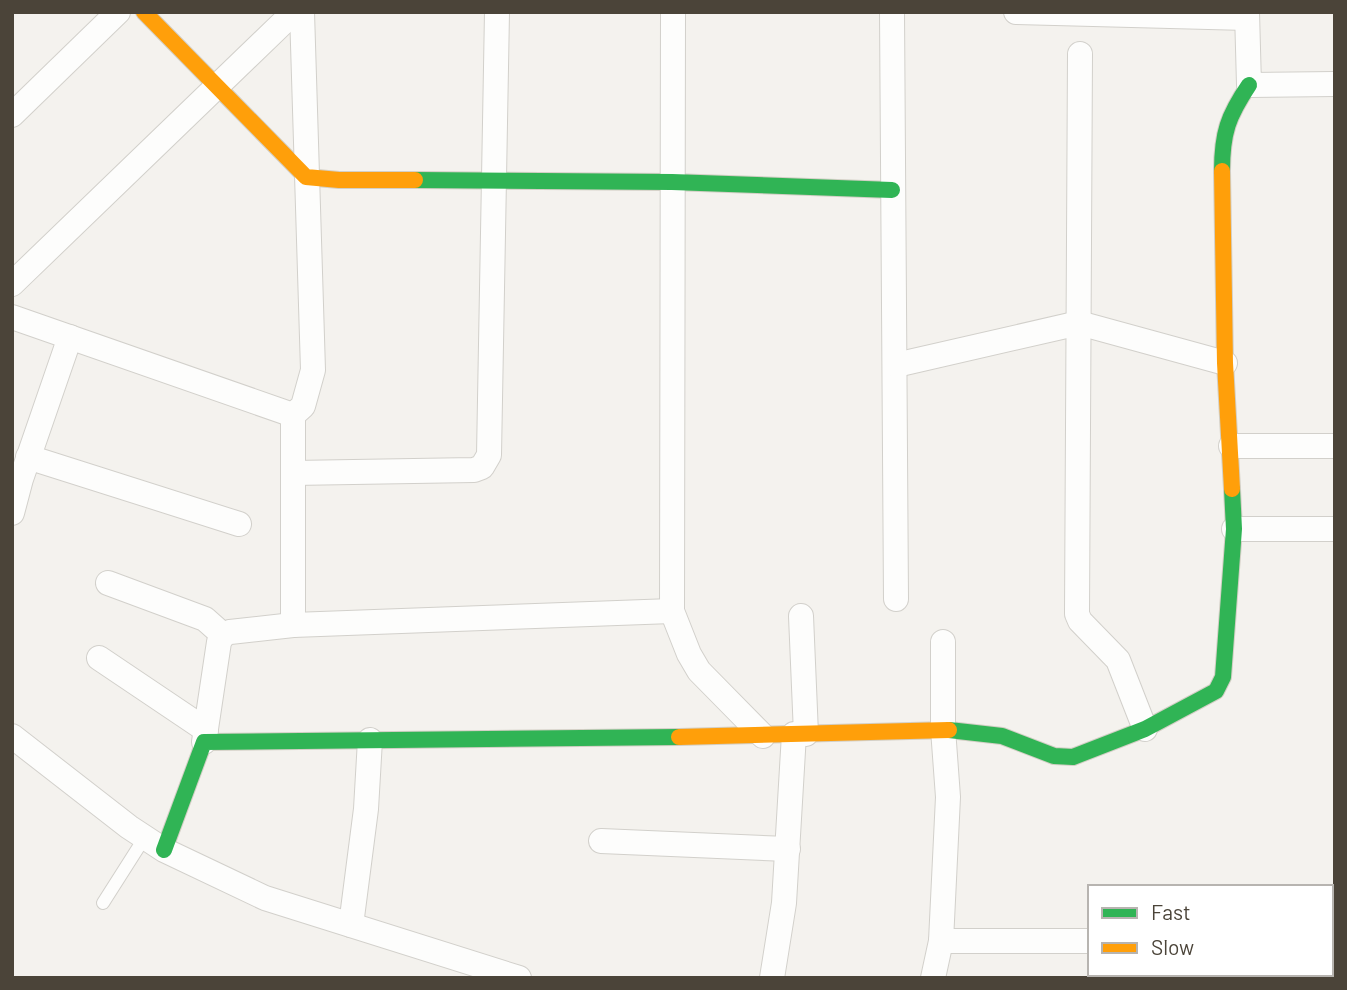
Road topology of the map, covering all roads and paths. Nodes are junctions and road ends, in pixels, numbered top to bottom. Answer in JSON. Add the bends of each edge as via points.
{"nodes":[{"id":1,"x":118,"y":12,"type":"edge"},
{"id":2,"x":144,"y":12,"type":"edge"},
{"id":3,"x":294,"y":12,"type":"edge"},
{"id":4,"x":302,"y":12,"type":"edge"},
{"id":5,"x":497,"y":12,"type":"edge"},
{"id":6,"x":673,"y":12,"type":"edge"},
{"id":7,"x":892,"y":12,"type":"edge"},
{"id":8,"x":1016,"y":12,"type":"edge"},
{"id":9,"x":1247,"y":15,"type":"edge"},
{"id":10,"x":1080,"y":54,"type":"dead end"},
{"id":11,"x":1335,"y":84,"type":"edge"},
{"id":12,"x":1249,"y":85,"type":"junction"},
{"id":13,"x":218,"y":87,"type":"junction"},
{"id":14,"x":12,"y":115,"type":"edge"},
{"id":15,"x":306,"y":177,"type":"junction"},
{"id":16,"x":493,"y":181,"type":"junction"},
{"id":17,"x":672,"y":182,"type":"junction"},
{"id":18,"x":892,"y":190,"type":"junction"},
{"id":19,"x":12,"y":284,"type":"edge"},
{"id":20,"x":12,"y":317,"type":"edge"},
{"id":21,"x":1079,"y":323,"type":"junction"},
{"id":22,"x":70,"y":337,"type":"junction"},
{"id":23,"x":1225,"y":363,"type":"junction"},
{"id":24,"x":896,"y":365,"type":"junction"},
{"id":25,"x":293,"y":415,"type":"junction"},
{"id":26,"x":1231,"y":446,"type":"junction"},
{"id":27,"x":1335,"y":446,"type":"edge"},
{"id":28,"x":29,"y":457,"type":"junction"},
{"id":29,"x":293,"y":473,"type":"junction"},
{"id":30,"x":12,"y":513,"type":"edge"},
{"id":31,"x":239,"y":524,"type":"dead end"},
{"id":32,"x":1234,"y":529,"type":"junction"},
{"id":33,"x":1335,"y":529,"type":"edge"},
{"id":34,"x":108,"y":583,"type":"dead end"},
{"id":35,"x":896,"y":599,"type":"dead end"},
{"id":36,"x":672,"y":611,"type":"junction"},
{"id":37,"x":801,"y":616,"type":"dead end"},
{"id":38,"x":293,"y":625,"type":"junction"},
{"id":39,"x":223,"y":635,"type":"junction"},
{"id":40,"x":943,"y":642,"type":"dead end"},
{"id":41,"x":99,"y":658,"type":"dead end"},
{"id":42,"x":943,"y":729,"type":"junction"},
{"id":43,"x":1145,"y":729,"type":"junction"},
{"id":44,"x":800,"y":734,"type":"junction"},
{"id":45,"x":12,"y":736,"type":"edge"},
{"id":46,"x":205,"y":736,"type":"junction"},
{"id":47,"x":763,"y":736,"type":"junction"},
{"id":48,"x":370,"y":740,"type":"junction"},
{"id":49,"x":601,"y":841,"type":"dead end"},
{"id":50,"x":154,"y":844,"type":"junction"},
{"id":51,"x":788,"y":849,"type":"junction"},
{"id":52,"x":103,"y":903,"type":"dead end"},
{"id":53,"x":351,"y":925,"type":"junction"},
{"id":54,"x":941,"y":941,"type":"junction"},
{"id":55,"x":1088,"y":941,"type":"edge"},
{"id":56,"x":489,"y":973,"type":"edge"},
{"id":57,"x":519,"y":978,"type":"edge"},
{"id":58,"x":772,"y":978,"type":"edge"},
{"id":59,"x":933,"y":978,"type":"edge"}],
"edges":[{"from":1,"to":14,"type":"street"},
{"from":2,"to":13,"type":"street"},
{"from":3,"to":13,"type":"street"},
{"from":4,"to":15,"type":"street"},
{"from":5,"to":16,"type":"street"},
{"from":6,"to":17,"type":"street"},
{"from":7,"to":18,"type":"street"},
{"from":8,"to":9,"type":"street"},
{"from":9,"to":12,"type":"street"},
{"from":10,"to":21,"type":"street"},
{"from":11,"to":12,"type":"street"},
{"from":12,"to":23,"type":"street","via":[[1226,125],[1222,163]]},
{"from":13,"to":15,"type":"street"},
{"from":13,"to":19,"type":"street"},
{"from":15,"to":16,"type":"street"},
{"from":15,"to":25,"type":"street","via":[[313,370],[303,406]]},
{"from":16,"to":17,"type":"street"},
{"from":16,"to":29,"type":"street","via":[[489,456],[482,467]]},
{"from":17,"to":18,"type":"street"},
{"from":17,"to":36,"type":"street"},
{"from":18,"to":24,"type":"street"},
{"from":20,"to":22,"type":"street"},
{"from":21,"to":23,"type":"street"},
{"from":21,"to":24,"type":"street"},
{"from":21,"to":43,"type":"street","via":[[1077,614],[1118,660]]},
{"from":22,"to":25,"type":"street"},
{"from":22,"to":28,"type":"street"},
{"from":23,"to":26,"type":"street"},
{"from":24,"to":35,"type":"street"},
{"from":25,"to":29,"type":"street"},
{"from":26,"to":27,"type":"street"},
{"from":26,"to":32,"type":"street"},
{"from":28,"to":30,"type":"street"},
{"from":28,"to":31,"type":"street"},
{"from":29,"to":38,"type":"street"},
{"from":32,"to":33,"type":"street"},
{"from":32,"to":43,"type":"street","via":[[1223,677],[1216,691]]},
{"from":34,"to":39,"type":"street","via":[[205,619]]},
{"from":36,"to":38,"type":"street"},
{"from":36,"to":47,"type":"street","via":[[699,671]]},
{"from":37,"to":44,"type":"street"},
{"from":38,"to":39,"type":"street"},
{"from":39,"to":46,"type":"street"},
{"from":40,"to":42,"type":"street"},
{"from":41,"to":46,"type":"street"},
{"from":42,"to":43,"type":"street","via":[[1002,736],[1054,756],[1073,757]]},
{"from":42,"to":44,"type":"street"},
{"from":42,"to":54,"type":"street","via":[[948,797]]},
{"from":44,"to":47,"type":"street"},
{"from":44,"to":51,"type":"street"},
{"from":45,"to":50,"type":"street"},
{"from":46,"to":48,"type":"street"},
{"from":46,"to":50,"type":"street"},
{"from":47,"to":48,"type":"street"},
{"from":48,"to":53,"type":"street"},
{"from":49,"to":51,"type":"street"},
{"from":50,"to":52,"type":"lane"},
{"from":50,"to":53,"type":"street","via":[[265,898]]},
{"from":51,"to":58,"type":"street"},
{"from":53,"to":56,"type":"street"},
{"from":54,"to":55,"type":"street"},
{"from":54,"to":59,"type":"street"},
{"from":56,"to":57,"type":"street"}]}
